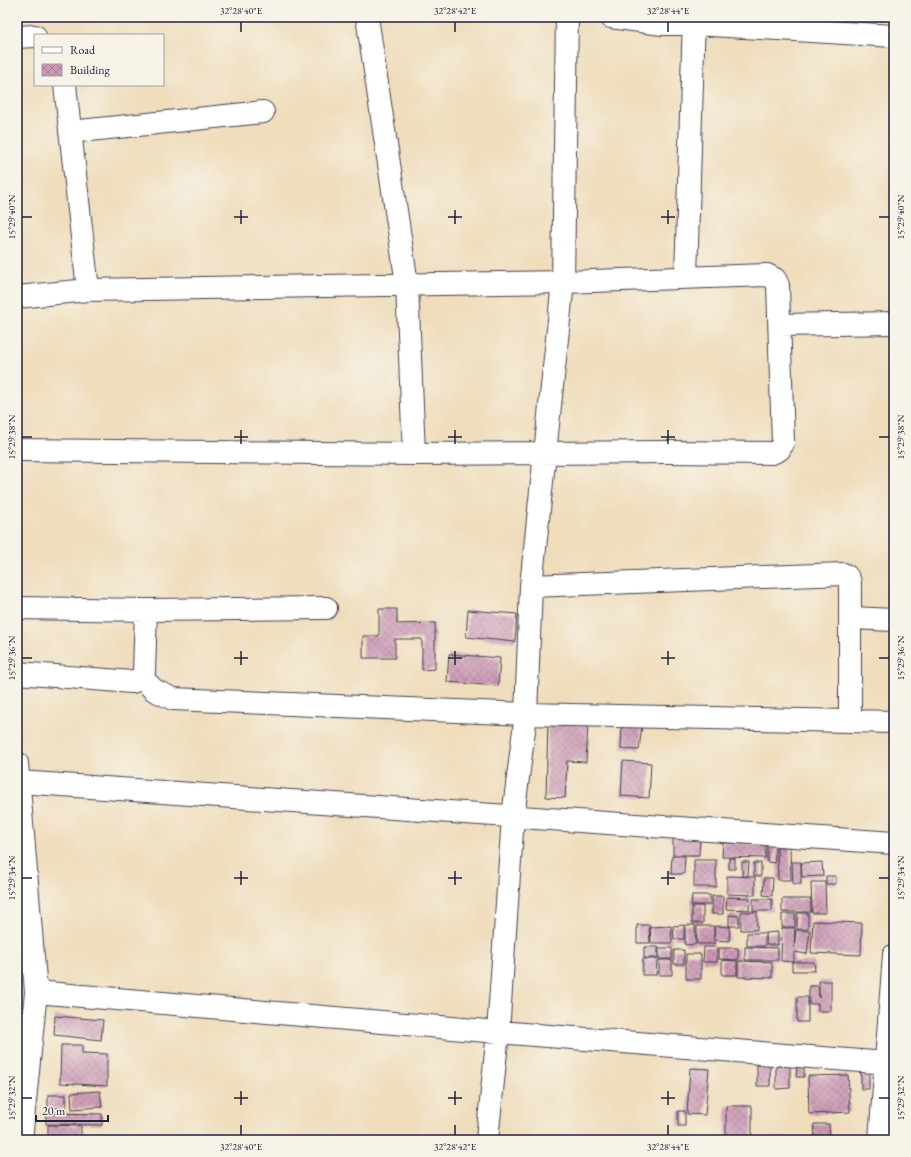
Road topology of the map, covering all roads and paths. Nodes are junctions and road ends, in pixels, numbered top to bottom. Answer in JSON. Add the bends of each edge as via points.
{"nodes":[{"id":1,"x":367,"y":17,"type":"edge"},
{"id":2,"x":567,"y":17,"type":"edge"},
{"id":3,"x":611,"y":17,"type":"edge"},
{"id":4,"x":694,"y":20,"type":"edge"},
{"id":5,"x":34,"y":36,"type":"edge"},
{"id":6,"x":894,"y":36,"type":"edge"},
{"id":7,"x":17,"y":37,"type":"edge"},
{"id":8,"x":65,"y":86,"type":"edge"},
{"id":9,"x":263,"y":112,"type":"dead end"},
{"id":10,"x":70,"y":132,"type":"junction"},
{"id":11,"x":686,"y":277,"type":"junction"},
{"id":12,"x":563,"y":282,"type":"junction"},
{"id":13,"x":407,"y":284,"type":"junction"},
{"id":14,"x":88,"y":290,"type":"junction"},
{"id":15,"x":17,"y":297,"type":"edge"},
{"id":16,"x":894,"y":323,"type":"edge"},
{"id":17,"x":780,"y":325,"type":"junction"},
{"id":18,"x":17,"y":450,"type":"edge"},
{"id":19,"x":414,"y":454,"type":"junction"},
{"id":20,"x":546,"y":454,"type":"junction"},
{"id":21,"x":531,"y":586,"type":"junction"},
{"id":22,"x":17,"y":608,"type":"edge"},
{"id":23,"x":326,"y":608,"type":"dead end"},
{"id":24,"x":146,"y":610,"type":"junction"},
{"id":25,"x":851,"y":618,"type":"junction"},
{"id":26,"x":894,"y":620,"type":"edge"},
{"id":27,"x":17,"y":673,"type":"edge"},
{"id":28,"x":142,"y":678,"type":"junction"},
{"id":29,"x":526,"y":714,"type":"junction"},
{"id":30,"x":850,"y":722,"type":"junction"},
{"id":31,"x":894,"y":722,"type":"edge"},
{"id":32,"x":18,"y":773,"type":"edge"},
{"id":33,"x":513,"y":816,"type":"junction"},
{"id":34,"x":894,"y":843,"type":"edge"},
{"id":35,"x":894,"y":955,"type":"edge"},
{"id":36,"x":36,"y":992,"type":"junction"},
{"id":37,"x":498,"y":1032,"type":"junction"},
{"id":38,"x":886,"y":1063,"type":"junction"},
{"id":39,"x":21,"y":1140,"type":"edge"},
{"id":40,"x":487,"y":1140,"type":"edge"},
{"id":41,"x":880,"y":1140,"type":"edge"}],
"edges":[{"from":1,"to":13,"type":"street"},
{"from":2,"to":12,"type":"street"},
{"from":3,"to":4,"type":"street","via":[[662,24]]},
{"from":4,"to":6,"type":"street"},
{"from":4,"to":11,"type":"street"},
{"from":5,"to":7,"type":"street"},
{"from":8,"to":10,"type":"street"},
{"from":9,"to":10,"type":"street"},
{"from":10,"to":14,"type":"street"},
{"from":11,"to":12,"type":"street"},
{"from":11,"to":17,"type":"street","via":[[766,275],[775,279],[778,285]]},
{"from":12,"to":13,"type":"street"},
{"from":12,"to":20,"type":"street"},
{"from":13,"to":14,"type":"street"},
{"from":13,"to":19,"type":"street"},
{"from":14,"to":15,"type":"street"},
{"from":16,"to":17,"type":"street"},
{"from":17,"to":20,"type":"street","via":[[783,442],[779,450],[772,453]]},
{"from":18,"to":19,"type":"street"},
{"from":19,"to":20,"type":"street"},
{"from":20,"to":21,"type":"street"},
{"from":21,"to":25,"type":"street","via":[[843,574],[850,582]]},
{"from":21,"to":29,"type":"street"},
{"from":22,"to":24,"type":"street"},
{"from":23,"to":24,"type":"street"},
{"from":24,"to":28,"type":"street"},
{"from":25,"to":26,"type":"street"},
{"from":25,"to":30,"type":"street"},
{"from":27,"to":28,"type":"street","via":[[132,682]]},
{"from":28,"to":29,"type":"street","via":[[154,690],[173,699]]},
{"from":29,"to":30,"type":"street"},
{"from":29,"to":33,"type":"street"},
{"from":30,"to":31,"type":"street"},
{"from":32,"to":33,"type":"street"},
{"from":32,"to":36,"type":"street"},
{"from":33,"to":34,"type":"street"},
{"from":33,"to":37,"type":"street"},
{"from":35,"to":38,"type":"street"},
{"from":36,"to":37,"type":"street"},
{"from":36,"to":39,"type":"street"},
{"from":37,"to":38,"type":"street"},
{"from":37,"to":40,"type":"street"},
{"from":38,"to":41,"type":"street"}]}
